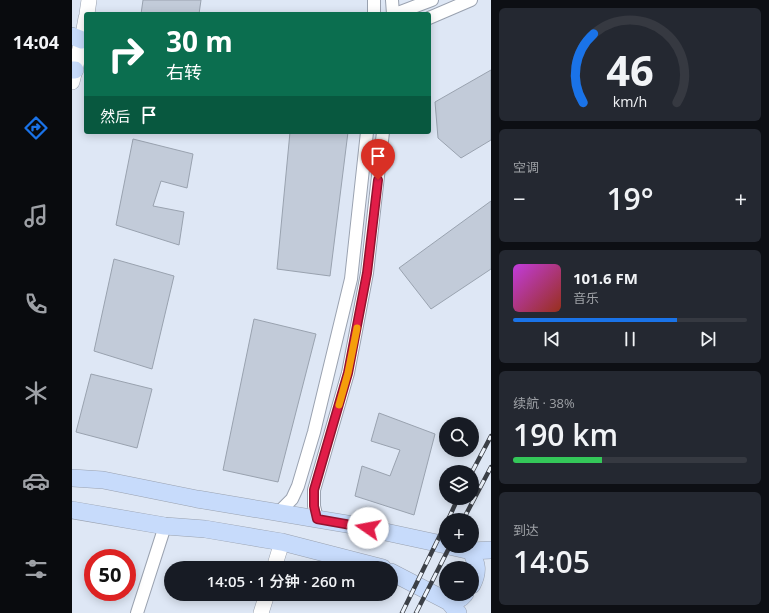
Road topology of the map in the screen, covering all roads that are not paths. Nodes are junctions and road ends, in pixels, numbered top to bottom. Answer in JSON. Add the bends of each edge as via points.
{"nodes":[{"id":1,"x":89,"y":0,"type":"edge"},
{"id":2,"x":374,"y":0,"type":"edge"},
{"id":3,"x":392,"y":0,"type":"edge"},
{"id":4,"x":432,"y":0,"type":"edge"},
{"id":5,"x":471,"y":0,"type":"edge"},
{"id":6,"x":87,"y":12,"type":"edge"},
{"id":7,"x":374,"y":12,"type":"edge"},
{"id":8,"x":394,"y":12,"type":"edge"},
{"id":9,"x":399,"y":12,"type":"edge"},
{"id":10,"x":431,"y":17,"type":"edge"},
{"id":11,"x":84,"y":25,"type":"edge"},
{"id":12,"x":80,"y":39,"type":"edge"},
{"id":13,"x":76,"y":74,"type":"edge"},
{"id":14,"x":367,"y":134,"type":"edge"},
{"id":15,"x":383,"y":134,"type":"edge"},
{"id":16,"x":72,"y":478,"type":"edge"},
{"id":17,"x":72,"y":510,"type":"edge"},
{"id":18,"x":278,"y":513,"type":"junction"},
{"id":19,"x":317,"y":519,"type":"junction"},
{"id":20,"x":165,"y":526,"type":"junction"},
{"id":21,"x":282,"y":542,"type":"junction"},
{"id":22,"x":439,"y":543,"type":"edge"},
{"id":23,"x":491,"y":550,"type":"edge"},
{"id":24,"x":479,"y":551,"type":"edge"},
{"id":25,"x":276,"y":561,"type":"edge"},
{"id":26,"x":356,"y":561,"type":"edge"},
{"id":27,"x":398,"y":576,"type":"edge"},
{"id":28,"x":265,"y":601,"type":"edge"},
{"id":29,"x":453,"y":608,"type":"edge"},
{"id":30,"x":137,"y":613,"type":"edge"},
{"id":31,"x":262,"y":613,"type":"edge"}],
"edges":[{"from":1,"to":6,"type":"street"},
{"from":2,"to":7,"type":"street"},
{"from":3,"to":8,"type":"street"},
{"from":4,"to":9,"type":"street"},
{"from":5,"to":10,"type":"street"},
{"from":11,"to":12,"type":"street"},
{"from":12,"to":13,"type":"street"},
{"from":14,"to":18,"type":"street","via":[[351,279],[314,432],[298,486],[292,499]]},
{"from":15,"to":19,"type":"street","via":[[367,273],[348,373],[314,490]]},
{"from":16,"to":18,"type":"main road","via":[[103,480]]},
{"from":17,"to":20,"type":"main road"},
{"from":18,"to":19,"type":"main road"},
{"from":19,"to":22,"type":"main road"},
{"from":20,"to":21,"type":"main road","via":[[205,529]]},
{"from":20,"to":30,"type":"street"},
{"from":21,"to":25,"type":"street"},
{"from":21,"to":26,"type":"main road"},
{"from":23,"to":24,"type":"main road"},
{"from":27,"to":29,"type":"main road"},
{"from":28,"to":31,"type":"street"}]}
